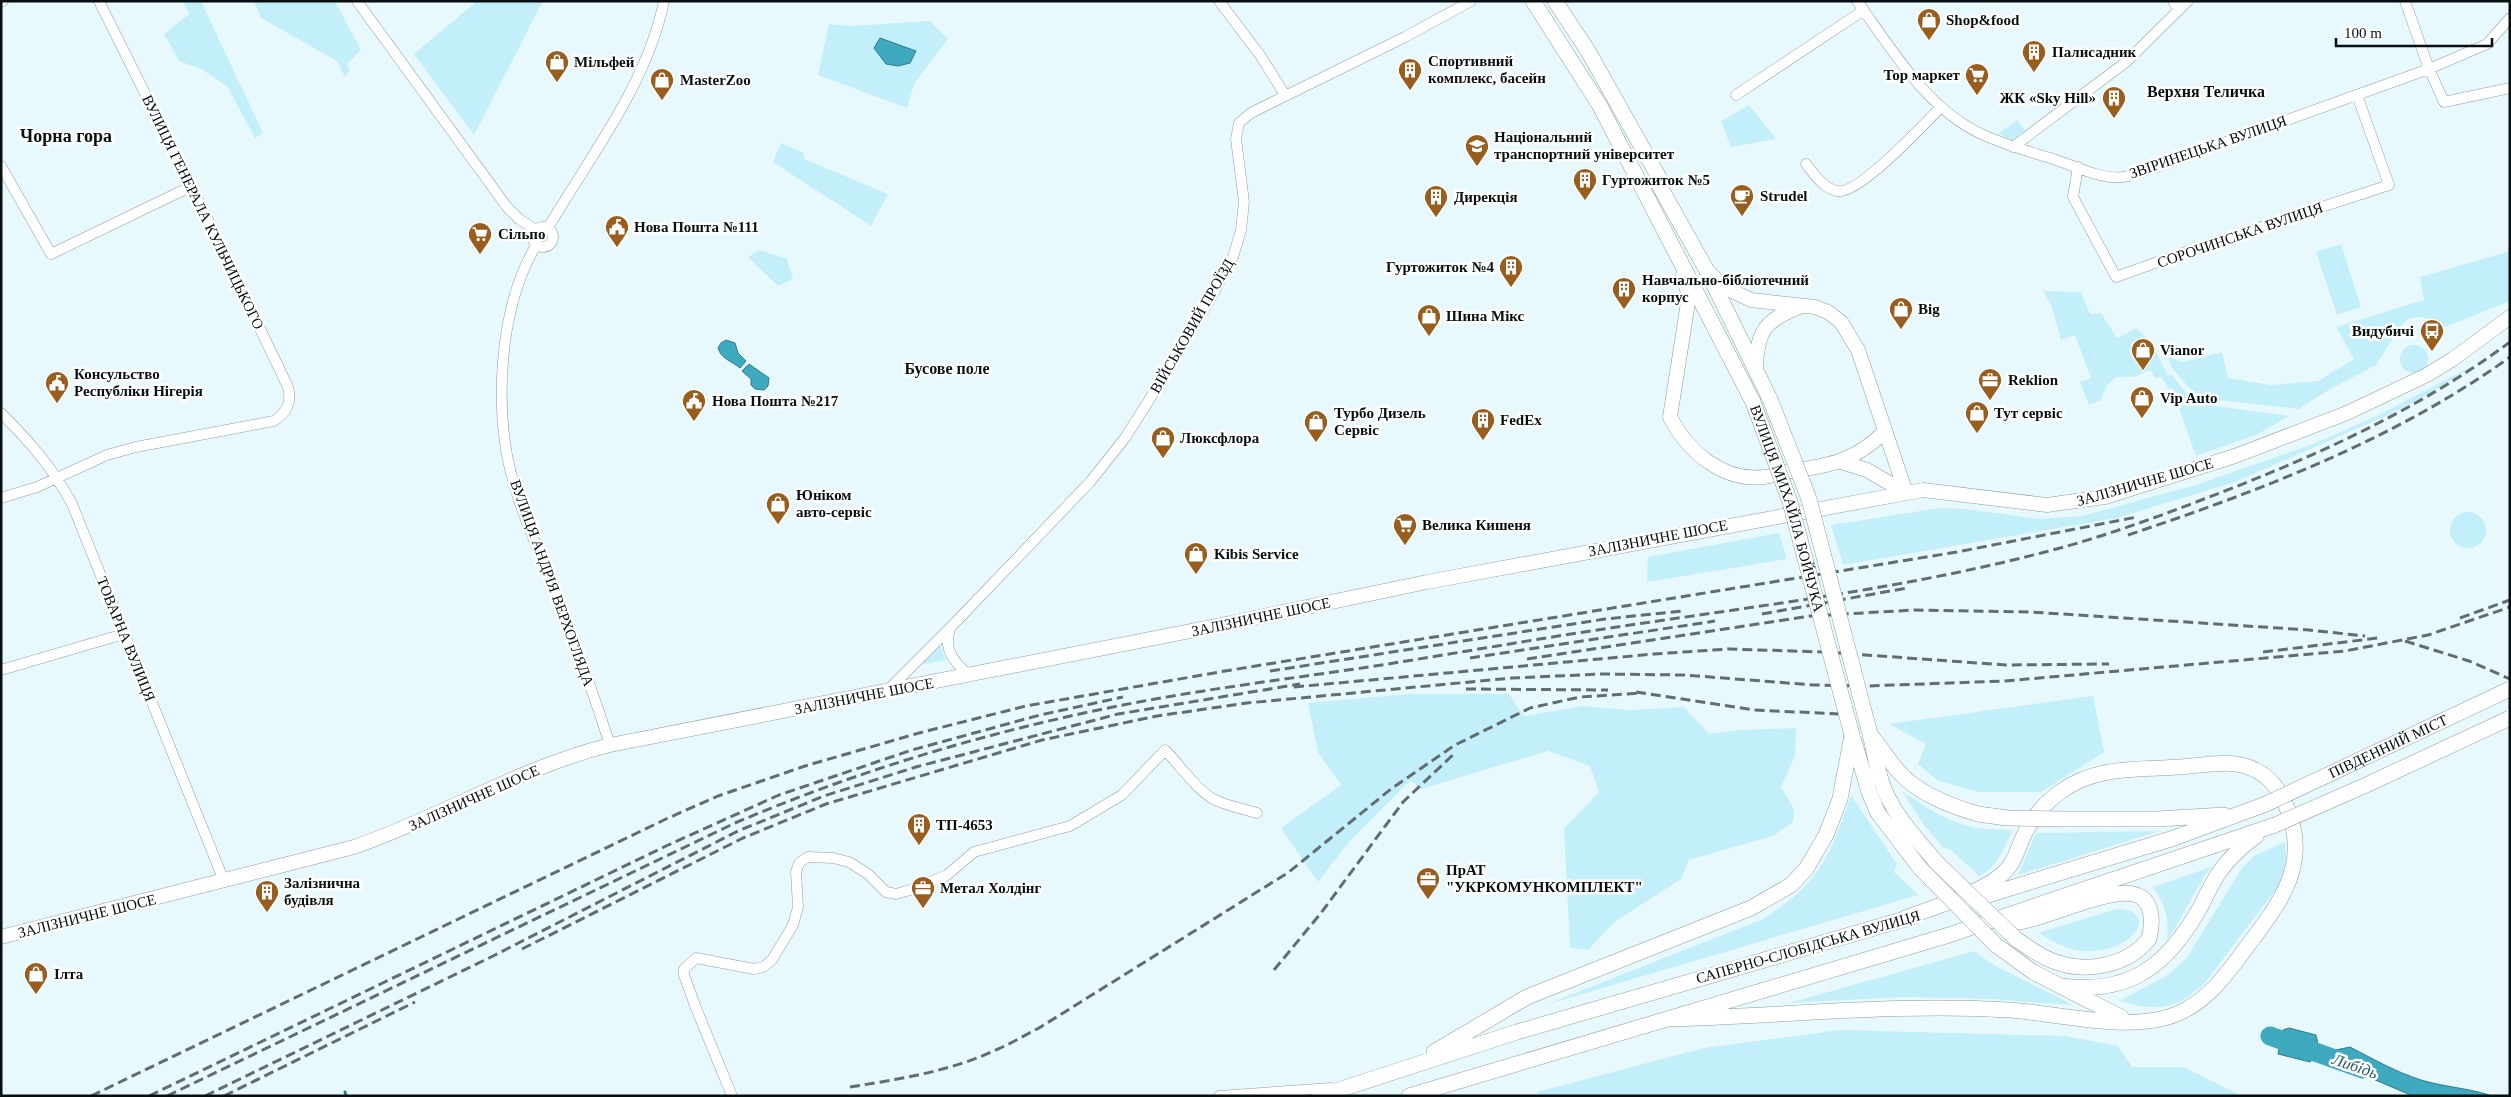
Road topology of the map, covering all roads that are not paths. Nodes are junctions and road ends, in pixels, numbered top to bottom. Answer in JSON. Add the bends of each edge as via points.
{"nodes":[{"id":1,"x":99,"y":1,"type":"edge"},
{"id":2,"x":357,"y":1,"type":"edge"},
{"id":3,"x":664,"y":1,"type":"edge"},
{"id":4,"x":1219,"y":1,"type":"edge"},
{"id":5,"x":1471,"y":1,"type":"edge"},
{"id":6,"x":1533,"y":1,"type":"edge"},
{"id":7,"x":1555,"y":1,"type":"edge"},
{"id":8,"x":1858,"y":1,"type":"edge"},
{"id":9,"x":2188,"y":1,"type":"edge"},
{"id":10,"x":2406,"y":1,"type":"edge"},
{"id":11,"x":2176,"y":6,"type":"edge"},
{"id":12,"x":1864,"y":10,"type":"junction"},
{"id":13,"x":2510,"y":18,"type":"edge"},
{"id":14,"x":2429,"y":68,"type":"junction"},
{"id":15,"x":2510,"y":88,"type":"edge"},
{"id":16,"x":1286,"y":95,"type":"junction"},
{"id":17,"x":1736,"y":95,"type":"dead end"},
{"id":18,"x":2357,"y":95,"type":"junction"},
{"id":19,"x":1941,"y":108,"type":"junction"},
{"id":20,"x":2013,"y":147,"type":"junction"},
{"id":21,"x":1806,"y":164,"type":"dead end"},
{"id":22,"x":1,"y":166,"type":"edge"},
{"id":23,"x":2078,"y":167,"type":"junction"},
{"id":24,"x":192,"y":186,"type":"junction"},
{"id":25,"x":548,"y":228,"type":"junction"},
{"id":26,"x":536,"y":230,"type":"junction"},
{"id":27,"x":1669,"y":238,"type":"junction"},
{"id":28,"x":537,"y":244,"type":"junction"},
{"id":29,"x":1706,"y":269,"type":"junction"},
{"id":30,"x":1803,"y":305,"type":"junction"},
{"id":31,"x":2510,"y":317,"type":"edge"},
{"id":32,"x":1756,"y":369,"type":"junction"},
{"id":33,"x":1,"y":413,"type":"edge"},
{"id":34,"x":1885,"y":431,"type":"junction"},
{"id":35,"x":1841,"y":462,"type":"junction"},
{"id":36,"x":58,"y":478,"type":"junction"},
{"id":37,"x":1906,"y":493,"type":"junction"},
{"id":38,"x":1,"y":498,"type":"edge"},
{"id":39,"x":951,"y":628,"type":"junction"},
{"id":40,"x":124,"y":634,"type":"junction"},
{"id":41,"x":1,"y":670,"type":"edge"},
{"id":42,"x":969,"y":675,"type":"junction"},
{"id":43,"x":2510,"y":689,"type":"edge"},
{"id":44,"x":886,"y":692,"type":"junction"},
{"id":45,"x":2510,"y":718,"type":"edge"},
{"id":46,"x":1870,"y":734,"type":"junction"},
{"id":47,"x":1852,"y":735,"type":"junction"},
{"id":48,"x":610,"y":744,"type":"junction"},
{"id":49,"x":2266,"y":804,"type":"joint"},
{"id":50,"x":1257,"y":812,"type":"dead end"},
{"id":51,"x":2245,"y":812,"type":"junction"},
{"id":52,"x":2270,"y":827,"type":"junction"},
{"id":53,"x":224,"y":881,"type":"junction"},
{"id":54,"x":1905,"y":918,"type":"junction"},
{"id":55,"x":1949,"y":935,"type":"junction"},
{"id":56,"x":1,"y":937,"type":"edge"},
{"id":57,"x":2060,"y":986,"type":"junction"},
{"id":58,"x":2106,"y":987,"type":"junction"},
{"id":59,"x":2099,"y":1008,"type":"junction"},
{"id":60,"x":1671,"y":1019,"type":"junction"},
{"id":61,"x":2134,"y":1022,"type":"junction"},
{"id":62,"x":1395,"y":1072,"type":"junction"},
{"id":63,"x":1350,"y":1086,"type":"junction"},
{"id":64,"x":732,"y":1096,"type":"edge"},
{"id":65,"x":1219,"y":1096,"type":"edge"},
{"id":66,"x":1320,"y":1096,"type":"edge"},
{"id":67,"x":1409,"y":1096,"type":"edge"}],
"edges":[{"from":1,"to":24,"type":"street","name":"ВУЛИЦЯ ГЕНЕРАЛА КУЛЬЧИЦЬКОГО"},
{"from":2,"to":26,"type":"street","via":[[507,207]]},
{"from":3,"to":25,"type":"street","via":[[639,76]]},
{"from":4,"to":16,"type":"street"},
{"from":5,"to":16,"type":"street","name":"ВІЙСЬКОВИЙ ПРОЇЗД"},
{"from":6,"to":27,"type":"main road","name":"ВУЛИЦЯ МИХАЙЛА БОЙЧУКА","via":[[1600,106]]},
{"from":7,"to":29,"type":"main road","name":"ВУЛИЦЯ МИХАЙЛА БОЙЧУКА","via":[[1615,97]]},
{"from":8,"to":12,"type":"street","name":"ЗВІРИНЕЦЬКА ВУЛИЦЯ"},
{"from":9,"to":11,"type":"street"},
{"from":10,"to":14,"type":"street"},
{"from":11,"to":20,"type":"street","via":[[2126,62]]},
{"from":12,"to":17,"type":"street"},
{"from":12,"to":19,"type":"street","name":"ЗВІРИНЕЦЬКА ВУЛИЦЯ","via":[[1922,89]]},
{"from":13,"to":14,"type":"street","name":"ЗВІРИНЕЦЬКА ВУЛИЦЯ","via":[[2487,44]]},
{"from":14,"to":15,"type":"street","via":[[2444,102]]},
{"from":14,"to":18,"type":"street","name":"ЗВІРИНЕЦЬКА ВУЛИЦЯ"},
{"from":16,"to":39,"type":"street","name":"ВІЙСЬКОВИЙ ПРОЇЗД","via":[[1239,123],[1236,140],[1244,202],[1241,230],[1233,257],[1125,438],[1090,482]]},
{"from":18,"to":23,"type":"street","name":"ЗВІРИНЕЦЬКА ВУЛИЦЯ","via":[[2121,177]]},
{"from":18,"to":23,"type":"street","name":"СОРОЧИНСЬКА ВУЛИЦЯ","via":[[2389,185],[2116,277],[2073,197]]},
{"from":19,"to":20,"type":"street","name":"ЗВІРИНЕЦЬКА ВУЛИЦЯ","via":[[1986,137]]},
{"from":19,"to":21,"type":"street","via":[[1888,160],[1847,190],[1838,192],[1822,184]]},
{"from":20,"to":23,"type":"street","name":"ЗВІРИНЕЦЬКА ВУЛИЦЯ"},
{"from":22,"to":24,"type":"street","via":[[52,254]]},
{"from":24,"to":36,"type":"street","name":"ВУЛИЦЯ ГЕНЕРАЛА КУЛЬЧИЦЬКОГО","via":[[288,387],[288,407],[274,421],[136,447],[107,455]]},
{"from":25,"to":26,"type":"street"},
{"from":25,"to":28,"type":"street","via":[[553,236],[551,243],[546,246]]},
{"from":26,"to":28,"type":"street","via":[[534,239]]},
{"from":27,"to":35,"type":"street","via":[[1689,296],[1670,417],[1678,432],[1697,455],[1747,476],[1762,477]]},
{"from":27,"to":47,"type":"main road","name":"ВУЛИЦЯ МИХАЙЛА БОЙЧУКА","bridge":true,"via":[[1753,402],[1790,502]]},
{"from":28,"to":48,"type":"street","name":"ВУЛИЦЯ АНДРІЯ ВЕРХОГЛЯДА","via":[[523,269],[508,318],[502,396],[506,445],[516,492],[584,666]]},
{"from":29,"to":30,"type":"street","via":[[1722,286],[1751,300]]},
{"from":29,"to":32,"type":"main road","name":"ВУЛИЦЯ МИХАЙЛА БОЙЧУКА"},
{"from":30,"to":32,"type":"street","via":[[1770,322],[1757,345]]},
{"from":30,"to":34,"type":"street","via":[[1828,312],[1851,335]]},
{"from":31,"to":37,"type":"street","name":"ЗАЛІЗНИЧНЕ ШОСЕ","via":[[2453,360],[2347,413],[2235,456],[2105,497],[2048,505],[1938,490]]},
{"from":32,"to":46,"type":"main road","name":"ВУЛИЦЯ МИХАЙЛА БОЙЧУКА","bridge":true,"via":[[1809,498]]},
{"from":33,"to":36,"type":"street","name":"ТОВАРНА ВУЛИЦЯ","via":[[36,448]]},
{"from":34,"to":35,"type":"street","via":[[1867,448]]},
{"from":34,"to":37,"type":"street"},
{"from":35,"to":37,"type":"street","via":[[1867,470]]},
{"from":36,"to":38,"type":"street"},
{"from":36,"to":40,"type":"street","name":"ТОВАРНА ВУЛИЦЯ","via":[[85,532]]},
{"from":37,"to":42,"type":"street","name":"ЗАЛІЗНИЧНЕ ШОСЕ","via":[[1427,582]]},
{"from":39,"to":42,"type":"street","via":[[948,650]]},
{"from":39,"to":44,"type":"street","name":"ВІЙСЬКОВИЙ ПРОЇЗД"},
{"from":40,"to":41,"type":"street"},
{"from":40,"to":53,"type":"street","name":"ТОВАРНА ВУЛИЦЯ"},
{"from":42,"to":44,"type":"street","name":"ЗАЛІЗНИЧНЕ ШОСЕ"},
{"from":43,"to":49,"type":"main road","name":"ПІВДЕННИЙ МІСТ","bridge":true},
{"from":44,"to":48,"type":"street","name":"ЗАЛІЗНИЧНЕ ШОСЕ"},
{"from":45,"to":52,"type":"main road","name":"ПІВДЕННИЙ МІСТ","bridge":true},
{"from":46,"to":51,"type":"main road","bridge":true,"via":[[1899,773],[1953,807],[1978,814],[2007,818],[2157,820]]},
{"from":46,"to":55,"type":"main road","name":"ВУЛИЦЯ МИХАЙЛА БОЙЧУКА","bridge":true,"via":[[1881,781],[1910,831],[1937,863],[2016,939],[2037,954],[2068,966],[2113,964],[2129,958],[2149,939],[2153,925],[2152,915],[2141,898],[2133,894],[2116,894],[2031,919]]},
{"from":47,"to":57,"type":"main road","name":"ВУЛИЦЯ МИХАЙЛА БОЙЧУКА","bridge":true,"via":[[1878,813],[1920,868],[1996,945],[2033,972]]},
{"from":47,"to":62,"type":"main road","via":[[1840,799],[1826,835],[1806,869],[1791,885],[1751,908],[1527,997]]},
{"from":48,"to":53,"type":"street","name":"ЗАЛІЗНИЧНЕ ШОСЕ","via":[[561,759],[400,831],[354,847]]},
{"from":49,"to":51,"type":"main road","name":"САПЕРНО-СЛОБІДСЬКА ВУЛИЦЯ"},
{"from":50,"to":64,"type":"street","via":[[1209,796],[1165,750],[1122,795],[1070,826],[974,852],[947,875],[910,890],[896,894],[886,892],[868,874],[849,862],[808,857],[799,863],[796,872],[798,907],[793,925],[772,960],[754,969],[696,958],[684,968],[696,1008]]},
{"from":51,"to":54,"type":"main road","name":"САПЕРНО-СЛОБІДСЬКА ВУЛИЦЯ","via":[[2032,883]]},
{"from":52,"to":55,"type":"main road","name":"САПЕРНО-СЛОБІДСЬКА ВУЛИЦЯ"},
{"from":52,"to":58,"type":"main road","via":[[2237,851],[2169,952],[2152,968],[2133,979]]},
{"from":53,"to":56,"type":"street","name":"ЗАЛІЗНИЧНЕ ШОСЕ"},
{"from":54,"to":61,"type":"main road","via":[[1962,896],[2002,875],[2019,851],[2027,829],[2050,799],[2089,777],[2122,771],[2233,764],[2254,769],[2274,782],[2292,822],[2297,856],[2290,882],[2268,919],[2211,992],[2178,1014]]},
{"from":54,"to":62,"type":"main road","name":"САПЕРНО-СЛОБІДСЬКА ВУЛИЦЯ","via":[[1526,1029]]},
{"from":55,"to":60,"type":"main road","name":"САПЕРНО-СЛОБІДСЬКА ВУЛИЦЯ"},
{"from":57,"to":58,"type":"main road"},
{"from":57,"to":59,"type":"main road","name":"ВУЛИЦЯ МИХАЙЛА БОЙЧУКА"},
{"from":58,"to":59,"type":"main road","via":[[2096,992],[2094,998]]},
{"from":59,"to":61,"type":"main road","name":"ВУЛИЦЯ МИХАЙЛА БОЙЧУКА"},
{"from":60,"to":61,"type":"main road","via":[[1942,1009],[2010,1010]]},
{"from":60,"to":67,"type":"main road","name":"САПЕРНО-СЛОБІДСЬКА ВУЛИЦЯ"},
{"from":62,"to":63,"type":"main road","name":"САПЕРНО-СЛОБІДСЬКА ВУЛИЦЯ"},
{"from":63,"to":65,"type":"street","name":"САПЕРНО-СЛОБІДСЬКА ВУЛИЦЯ"},
{"from":63,"to":66,"type":"main road","name":"САПЕРНО-СЛОБІДСЬКА ВУЛИЦЯ"}]}
